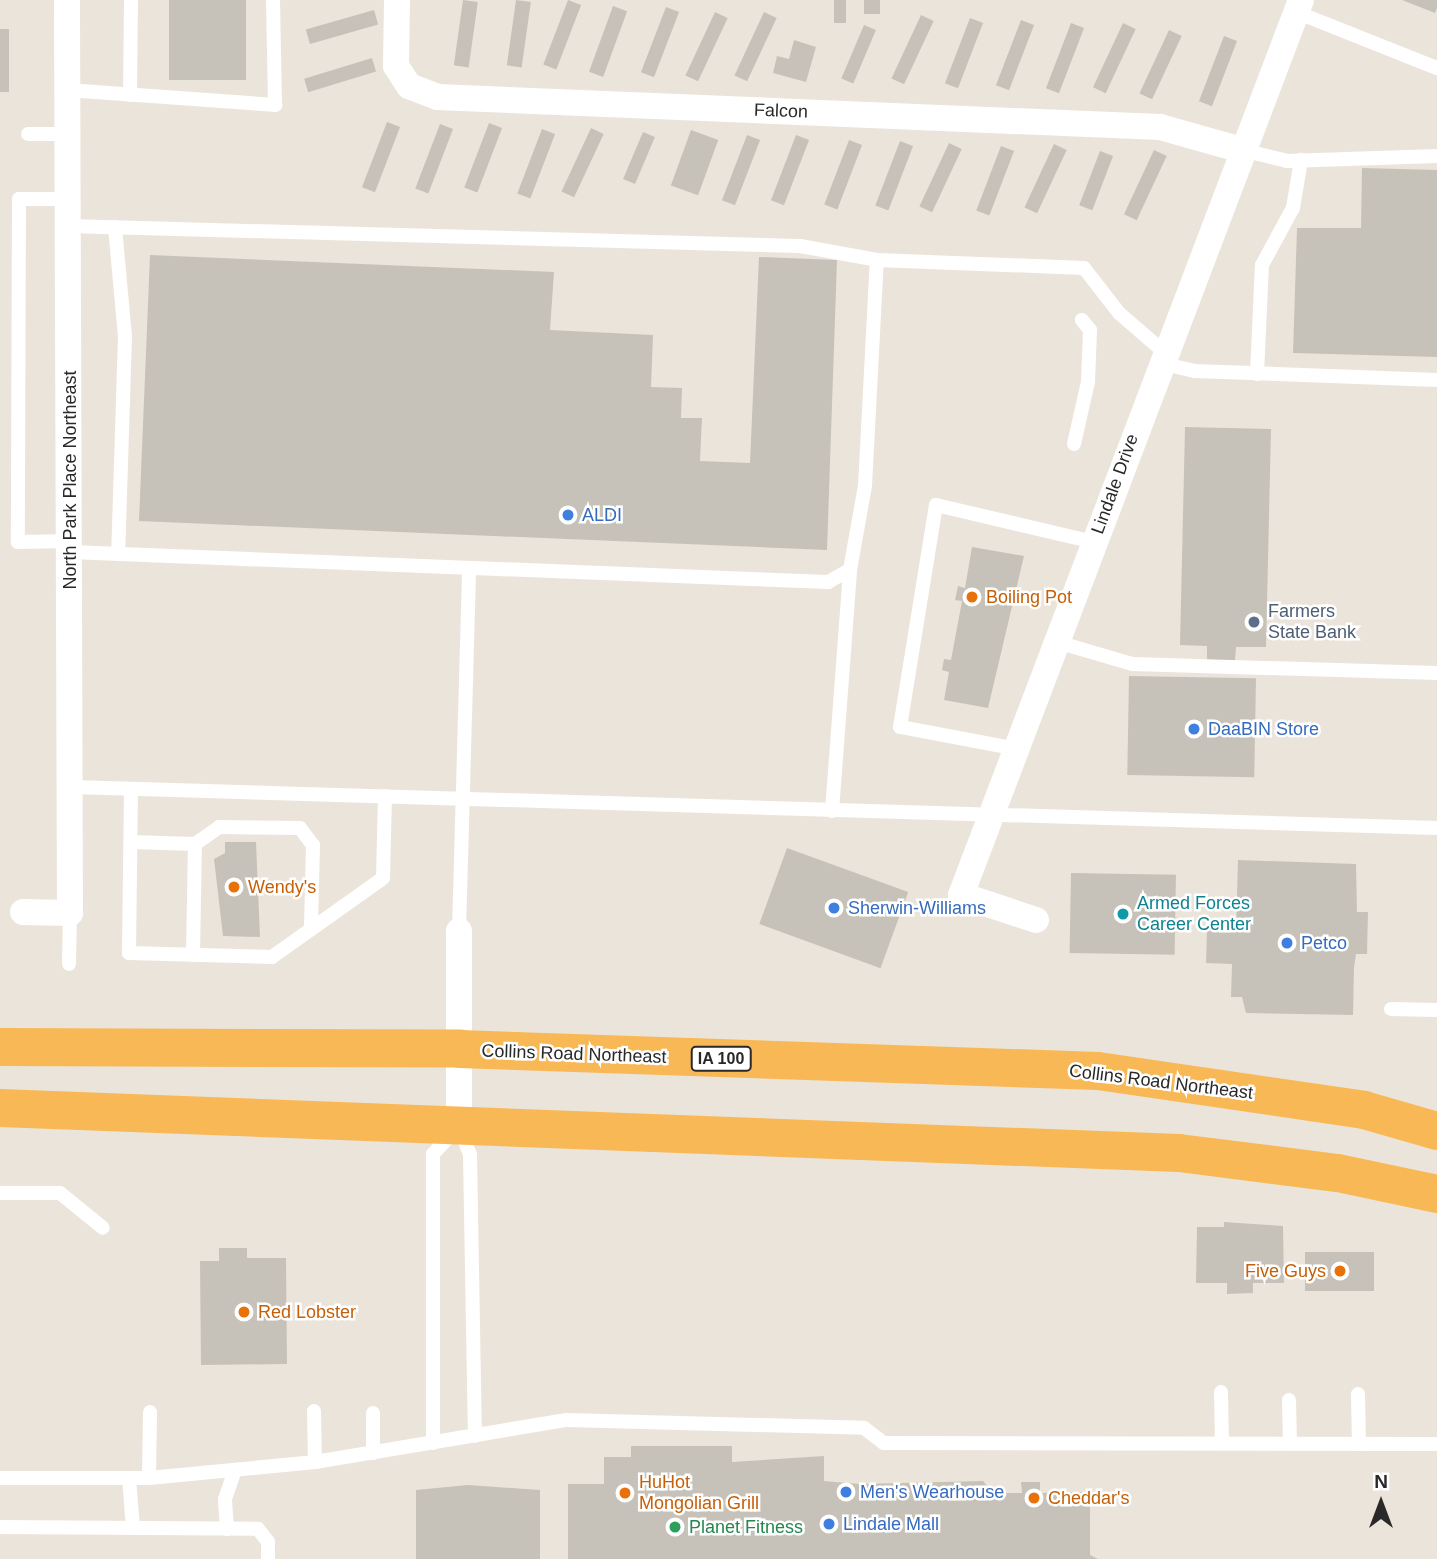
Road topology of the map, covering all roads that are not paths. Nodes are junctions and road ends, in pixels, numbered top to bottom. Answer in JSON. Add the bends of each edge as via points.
{"nodes":[{"id":1,"x":67,"y":0,"type":"edge"},
{"id":2,"x":131,"y":0,"type":"edge"},
{"id":3,"x":273,"y":0,"type":"edge"},
{"id":4,"x":397,"y":0,"type":"edge"},
{"id":5,"x":1298,"y":6,"type":"edge"},
{"id":6,"x":1437,"y":68,"type":"edge"},
{"id":7,"x":67,"y":90,"type":"junction"},
{"id":8,"x":130,"y":94,"type":"junction"},
{"id":9,"x":28,"y":134,"type":"dead end"},
{"id":10,"x":67,"y":134,"type":"junction"},
{"id":11,"x":1242,"y":150,"type":"junction"},
{"id":12,"x":1437,"y":156,"type":"edge"},
{"id":13,"x":1301,"y":160,"type":"junction"},
{"id":14,"x":67,"y":199,"type":"junction"},
{"id":15,"x":68,"y":226,"type":"junction"},
{"id":16,"x":115,"y":227,"type":"junction"},
{"id":17,"x":877,"y":260,"type":"junction"},
{"id":18,"x":1082,"y":320,"type":"dead end"},
{"id":19,"x":1162,"y":358,"type":"junction"},
{"id":20,"x":1258,"y":374,"type":"junction"},
{"id":21,"x":1437,"y":380,"type":"edge"},
{"id":22,"x":1074,"y":444,"type":"dead end"},
{"id":23,"x":1094,"y":542,"type":"junction"},
{"id":24,"x":70,"y":546,"type":"junction"},
{"id":25,"x":118,"y":554,"type":"junction"},
{"id":26,"x":470,"y":568,"type":"junction"},
{"id":27,"x":850,"y":570,"type":"junction"},
{"id":28,"x":1057,"y":642,"type":"junction"},
{"id":29,"x":1437,"y":673,"type":"edge"},
{"id":30,"x":1018,"y":749,"type":"junction"},
{"id":31,"x":72,"y":787,"type":"junction"},
{"id":32,"x":131,"y":789,"type":"junction"},
{"id":33,"x":385,"y":796,"type":"junction"},
{"id":34,"x":466,"y":799,"type":"junction"},
{"id":35,"x":832,"y":811,"type":"junction"},
{"id":36,"x":995,"y":816,"type":"junction"},
{"id":37,"x":1437,"y":828,"type":"edge"},
{"id":38,"x":131,"y":842,"type":"junction"},
{"id":39,"x":195,"y":844,"type":"junction"},
{"id":40,"x":23,"y":912,"type":"dead end"},
{"id":41,"x":70,"y":913,"type":"junction"},
{"id":42,"x":1036,"y":920,"type":"dead end"},
{"id":43,"x":311,"y":929,"type":"junction"},
{"id":44,"x":459,"y":932,"type":"joint"},
{"id":45,"x":193,"y":955,"type":"junction"},
{"id":46,"x":69,"y":964,"type":"dead end"},
{"id":47,"x":1391,"y":1009,"type":"dead end"},
{"id":48,"x":1437,"y":1010,"type":"edge"},
{"id":49,"x":0,"y":1047,"type":"edge"},
{"id":50,"x":460,"y":1049,"type":"junction"},
{"id":51,"x":0,"y":1108,"type":"edge"},
{"id":52,"x":459,"y":1126,"type":"junction"},
{"id":53,"x":1437,"y":1131,"type":"edge"},
{"id":54,"x":0,"y":1193,"type":"edge"},
{"id":55,"x":1437,"y":1194,"type":"edge"},
{"id":56,"x":103,"y":1228,"type":"dead end"},
{"id":57,"x":1221,"y":1392,"type":"dead end"},
{"id":58,"x":1358,"y":1394,"type":"dead end"},
{"id":59,"x":1289,"y":1400,"type":"dead end"},
{"id":60,"x":314,"y":1411,"type":"dead end"},
{"id":61,"x":150,"y":1412,"type":"dead end"},
{"id":62,"x":373,"y":1413,"type":"dead end"},
{"id":63,"x":475,"y":1436,"type":"junction"},
{"id":64,"x":433,"y":1443,"type":"junction"},
{"id":65,"x":1222,"y":1443,"type":"junction"},
{"id":66,"x":1290,"y":1443,"type":"junction"},
{"id":67,"x":1359,"y":1444,"type":"junction"},
{"id":68,"x":1437,"y":1444,"type":"edge"},
{"id":69,"x":373,"y":1453,"type":"junction"},
{"id":70,"x":315,"y":1462,"type":"junction"},
{"id":71,"x":235,"y":1470,"type":"junction"},
{"id":72,"x":0,"y":1478,"type":"edge"},
{"id":73,"x":129,"y":1478,"type":"junction"},
{"id":74,"x":149,"y":1478,"type":"junction"},
{"id":75,"x":0,"y":1527,"type":"edge"},
{"id":76,"x":133,"y":1528,"type":"junction"},
{"id":77,"x":227,"y":1529,"type":"junction"},
{"id":78,"x":268,"y":1559,"type":"edge"}],
"edges":[{"from":1,"to":7,"type":"street","name":"North Park Place Northeast"},
{"from":2,"to":8,"type":"lane"},
{"from":3,"to":8,"type":"lane","via":[[275,105]]},
{"from":4,"to":11,"type":"street","name":"Falcon","via":[[396,66],[409,86],[437,97],[1160,127]]},
{"from":5,"to":6,"type":"lane"},
{"from":5,"to":11,"type":"street","name":"Lindale Drive"},
{"from":7,"to":8,"type":"lane"},
{"from":7,"to":10,"type":"street","name":"North Park Place Northeast"},
{"from":9,"to":10,"type":"lane"},
{"from":10,"to":14,"type":"street","name":"North Park Place Northeast"},
{"from":11,"to":13,"type":"lane"},
{"from":11,"to":19,"type":"street","name":"Lindale Drive"},
{"from":12,"to":13,"type":"lane"},
{"from":13,"to":20,"type":"lane","via":[[1293,208],[1262,265]]},
{"from":14,"to":15,"type":"street","name":"North Park Place Northeast"},
{"from":14,"to":24,"type":"lane","via":[[19,199],[18,542]]},
{"from":15,"to":16,"type":"lane"},
{"from":15,"to":24,"type":"street","name":"North Park Place Northeast"},
{"from":16,"to":17,"type":"lane","via":[[800,246]]},
{"from":16,"to":25,"type":"lane","via":[[125,336]]},
{"from":17,"to":19,"type":"lane","via":[[1084,268]]},
{"from":17,"to":27,"type":"lane","via":[[865,486]]},
{"from":18,"to":22,"type":"lane","via":[[1090,331],[1088,382]]},
{"from":19,"to":20,"type":"lane"},
{"from":19,"to":23,"type":"street","name":"Lindale Drive"},
{"from":20,"to":21,"type":"lane"},
{"from":23,"to":28,"type":"street","name":"Lindale Drive"},
{"from":23,"to":30,"type":"lane","via":[[936,505],[900,727]]},
{"from":24,"to":25,"type":"lane"},
{"from":24,"to":31,"type":"street","name":"North Park Place Northeast"},
{"from":25,"to":26,"type":"lane"},
{"from":26,"to":27,"type":"lane","via":[[828,582]]},
{"from":26,"to":34,"type":"lane"},
{"from":27,"to":35,"type":"lane"},
{"from":28,"to":29,"type":"lane","via":[[1132,664]]},
{"from":28,"to":30,"type":"street","name":"Lindale Drive"},
{"from":30,"to":36,"type":"street","name":"Lindale Drive"},
{"from":31,"to":32,"type":"lane"},
{"from":31,"to":41,"type":"street","name":"North Park Place Northeast"},
{"from":32,"to":33,"type":"lane"},
{"from":32,"to":38,"type":"lane"},
{"from":33,"to":34,"type":"lane"},
{"from":33,"to":43,"type":"lane","via":[[383,878]]},
{"from":34,"to":35,"type":"lane"},
{"from":34,"to":44,"type":"lane"},
{"from":35,"to":36,"type":"lane"},
{"from":36,"to":37,"type":"lane"},
{"from":36,"to":42,"type":"street","name":"Lindale Drive","via":[[961,895]]},
{"from":38,"to":39,"type":"lane"},
{"from":38,"to":45,"type":"lane","via":[[129,953]]},
{"from":39,"to":43,"type":"lane","via":[[219,827],[300,828],[313,845]]},
{"from":39,"to":45,"type":"lane"},
{"from":40,"to":41,"type":"street"},
{"from":41,"to":46,"type":"lane"},
{"from":43,"to":45,"type":"lane","via":[[272,957]]},
{"from":44,"to":50,"type":"street"},
{"from":47,"to":48,"type":"lane"},
{"from":49,"to":50,"type":"highway","name":"Collins Road Northeast","number":"IA 100"},
{"from":50,"to":52,"type":"street"},
{"from":50,"to":53,"type":"highway","name":"Collins Road Northeast","number":"IA 100","via":[[1098,1071],[1364,1110]]},
{"from":51,"to":52,"type":"highway"},
{"from":52,"to":55,"type":"highway","via":[[1179,1153],[1338,1173]]},
{"from":52,"to":63,"type":"lane","via":[[470,1154]]},
{"from":52,"to":64,"type":"lane","via":[[433,1154]]},
{"from":54,"to":56,"type":"lane","via":[[60,1193]]},
{"from":57,"to":65,"type":"lane"},
{"from":58,"to":67,"type":"lane"},
{"from":59,"to":66,"type":"lane"},
{"from":60,"to":70,"type":"lane"},
{"from":61,"to":74,"type":"lane"},
{"from":62,"to":69,"type":"lane"},
{"from":63,"to":64,"type":"lane"},
{"from":63,"to":65,"type":"lane","via":[[567,1420],[864,1428],[884,1443]]},
{"from":64,"to":69,"type":"lane"},
{"from":65,"to":66,"type":"lane"},
{"from":66,"to":67,"type":"lane"},
{"from":67,"to":68,"type":"lane"},
{"from":69,"to":70,"type":"lane"},
{"from":70,"to":71,"type":"lane"},
{"from":71,"to":74,"type":"lane"},
{"from":71,"to":77,"type":"lane","via":[[225,1499]]},
{"from":72,"to":73,"type":"lane"},
{"from":73,"to":74,"type":"lane"},
{"from":73,"to":76,"type":"lane"},
{"from":75,"to":76,"type":"lane"},
{"from":76,"to":77,"type":"lane"},
{"from":77,"to":78,"type":"lane","via":[[258,1529],[268,1542]]}]}
